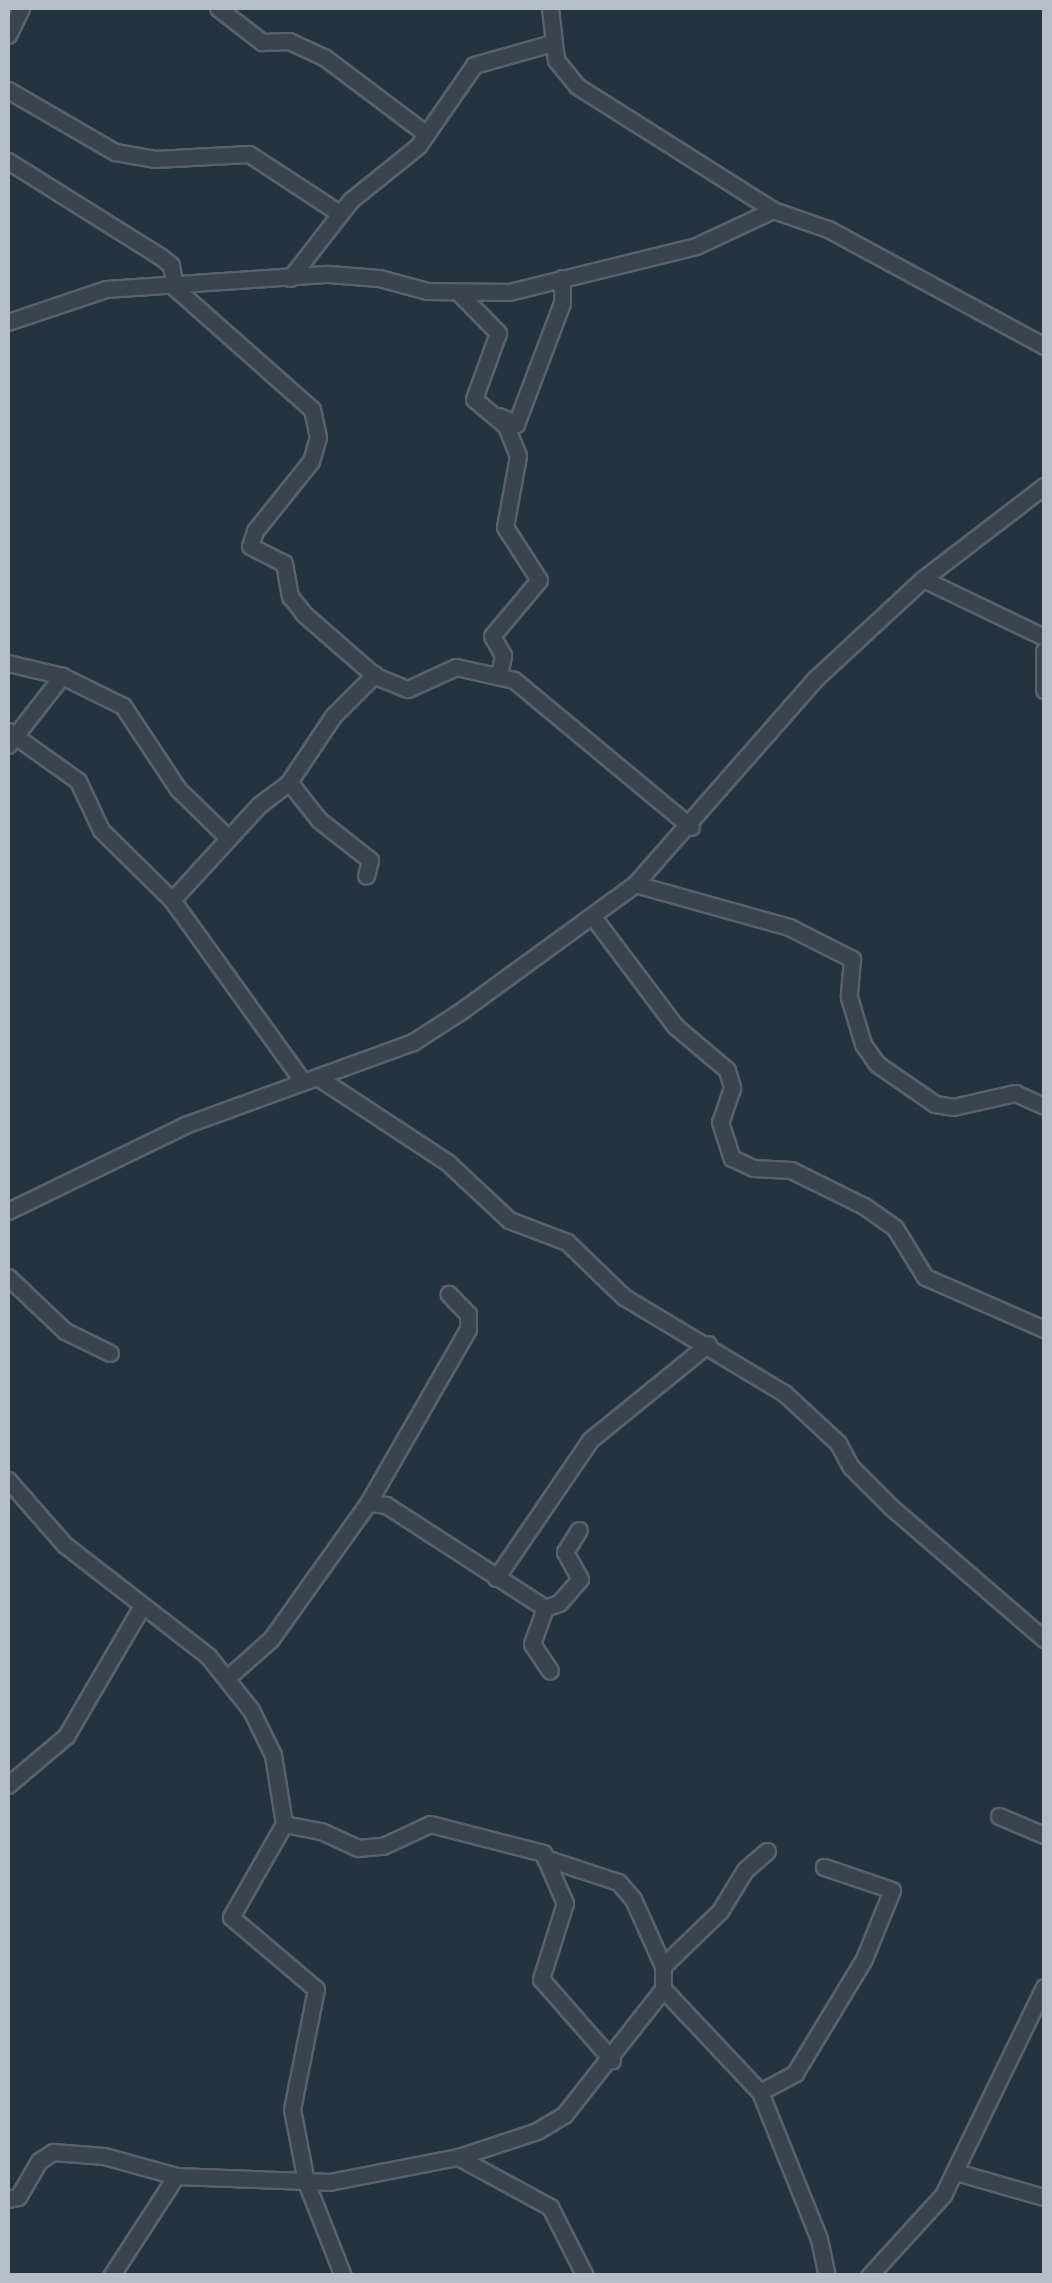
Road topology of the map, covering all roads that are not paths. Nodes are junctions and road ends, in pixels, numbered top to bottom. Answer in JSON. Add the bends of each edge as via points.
{"nodes":[{"id":1,"x":21,"y":8,"type":"edge"},
{"id":2,"x":218,"y":8,"type":"edge"},
{"id":3,"x":550,"y":8,"type":"edge"},
{"id":4,"x":8,"y":35,"type":"edge"},
{"id":5,"x":552,"y":43,"type":"junction"},
{"id":6,"x":8,"y":90,"type":"edge"},
{"id":7,"x":426,"y":134,"type":"junction"},
{"id":8,"x":8,"y":161,"type":"edge"},
{"id":9,"x":772,"y":210,"type":"junction"},
{"id":10,"x":339,"y":213,"type":"junction"},
{"id":11,"x":290,"y":278,"type":"junction"},
{"id":12,"x":562,"y":278,"type":"junction"},
{"id":13,"x":174,"y":288,"type":"junction"},
{"id":14,"x":458,"y":293,"type":"junction"},
{"id":15,"x":8,"y":322,"type":"edge"},
{"id":16,"x":1044,"y":346,"type":"edge"},
{"id":17,"x":496,"y":415,"type":"junction"},
{"id":18,"x":1044,"y":486,"type":"edge"},
{"id":19,"x":923,"y":579,"type":"junction"},
{"id":20,"x":1044,"y":637,"type":"edge"},
{"id":21,"x":1044,"y":652,"type":"edge"},
{"id":22,"x":8,"y":663,"type":"edge"},
{"id":23,"x":374,"y":674,"type":"junction"},
{"id":24,"x":499,"y":675,"type":"junction"},
{"id":25,"x":62,"y":676,"type":"junction"},
{"id":26,"x":1044,"y":690,"type":"edge"},
{"id":27,"x":11,"y":738,"type":"edge"},
{"id":28,"x":289,"y":782,"type":"junction"},
{"id":29,"x":691,"y":827,"type":"junction"},
{"id":30,"x":229,"y":840,"type":"junction"},
{"id":31,"x":366,"y":876,"type":"dead end"},
{"id":32,"x":636,"y":884,"type":"junction"},
{"id":33,"x":172,"y":900,"type":"junction"},
{"id":34,"x":593,"y":917,"type":"junction"},
{"id":35,"x":310,"y":1079,"type":"junction"},
{"id":36,"x":1044,"y":1106,"type":"edge"},
{"id":37,"x":8,"y":1210,"type":"edge"},
{"id":38,"x":8,"y":1277,"type":"edge"},
{"id":39,"x":449,"y":1294,"type":"dead end"},
{"id":40,"x":1044,"y":1329,"type":"edge"},
{"id":41,"x":708,"y":1344,"type":"junction"},
{"id":42,"x":110,"y":1353,"type":"dead end"},
{"id":43,"x":8,"y":1480,"type":"edge"},
{"id":44,"x":368,"y":1503,"type":"junction"},
{"id":45,"x":579,"y":1530,"type":"dead end"},
{"id":46,"x":496,"y":1578,"type":"junction"},
{"id":47,"x":142,"y":1606,"type":"junction"},
{"id":48,"x":545,"y":1608,"type":"junction"},
{"id":49,"x":1044,"y":1639,"type":"edge"},
{"id":50,"x":550,"y":1671,"type":"dead end"},
{"id":51,"x":228,"y":1678,"type":"junction"},
{"id":52,"x":8,"y":1784,"type":"edge"},
{"id":53,"x":999,"y":1816,"type":"dead end"},
{"id":54,"x":284,"y":1824,"type":"junction"},
{"id":55,"x":1044,"y":1835,"type":"edge"},
{"id":56,"x":767,"y":1850,"type":"dead end"},
{"id":57,"x":545,"y":1858,"type":"junction"},
{"id":58,"x":824,"y":1867,"type":"dead end"},
{"id":59,"x":662,"y":1966,"type":"junction"},
{"id":60,"x":1044,"y":1987,"type":"edge"},
{"id":61,"x":664,"y":1989,"type":"junction"},
{"id":62,"x":612,"y":2060,"type":"junction"},
{"id":63,"x":760,"y":2092,"type":"junction"},
{"id":64,"x":458,"y":2157,"type":"junction"},
{"id":65,"x":956,"y":2172,"type":"junction"},
{"id":66,"x":176,"y":2176,"type":"junction"},
{"id":67,"x":306,"y":2182,"type":"junction"},
{"id":68,"x":1044,"y":2196,"type":"edge"},
{"id":69,"x":8,"y":2198,"type":"edge"},
{"id":70,"x":111,"y":2276,"type":"edge"},
{"id":71,"x":343,"y":2276,"type":"edge"},
{"id":72,"x":585,"y":2276,"type":"edge"},
{"id":73,"x":827,"y":2276,"type":"edge"},
{"id":74,"x":869,"y":2276,"type":"edge"}],
"edges":[{"from":1,"to":4,"type":"street"},
{"from":2,"to":7,"type":"street","via":[[262,42],[289,41],[324,57]]},
{"from":3,"to":5,"type":"street"},
{"from":5,"to":7,"type":"street","via":[[480,61]]},
{"from":5,"to":9,"type":"street","via":[[576,86]]},
{"from":6,"to":10,"type":"street","via":[[115,152],[154,159],[242,151]]},
{"from":7,"to":10,"type":"street"},
{"from":8,"to":13,"type":"street","via":[[162,257]]},
{"from":9,"to":12,"type":"street","via":[[696,246]]},
{"from":9,"to":16,"type":"street","via":[[828,229]]},
{"from":10,"to":11,"type":"street"},
{"from":11,"to":13,"type":"street"},
{"from":11,"to":14,"type":"street","via":[[352,274]]},
{"from":12,"to":14,"type":"street","via":[[509,292]]},
{"from":12,"to":17,"type":"street","via":[[562,303],[516,424]]},
{"from":13,"to":15,"type":"street","via":[[106,288]]},
{"from":13,"to":23,"type":"street","via":[[312,409],[318,437],[311,461],[250,546],[284,563],[290,596],[305,615]]},
{"from":14,"to":17,"type":"street","via":[[498,333],[474,400]]},
{"from":17,"to":24,"type":"street","via":[[518,456],[506,529],[538,580],[492,636],[503,656]]},
{"from":18,"to":19,"type":"street"},
{"from":19,"to":20,"type":"street"},
{"from":19,"to":29,"type":"street","via":[[764,734]]},
{"from":21,"to":26,"type":"street"},
{"from":22,"to":25,"type":"street"},
{"from":23,"to":24,"type":"street","via":[[411,690],[456,668]]},
{"from":23,"to":28,"type":"street","via":[[334,716]]},
{"from":24,"to":29,"type":"street","via":[[524,686],[588,748]]},
{"from":25,"to":27,"type":"street"},
{"from":25,"to":30,"type":"street","via":[[124,706],[178,788]]},
{"from":27,"to":33,"type":"street","via":[[78,780],[112,844]]},
{"from":28,"to":30,"type":"street"},
{"from":28,"to":31,"type":"street","via":[[320,820],[370,860]]},
{"from":29,"to":32,"type":"street"},
{"from":30,"to":33,"type":"street"},
{"from":32,"to":34,"type":"street"},
{"from":32,"to":36,"type":"street","via":[[789,928],[852,959],[849,997],[863,1044],[877,1064],[935,1104],[953,1107],[1015,1093]]},
{"from":33,"to":35,"type":"street"},
{"from":34,"to":35,"type":"street","via":[[412,1042]]},
{"from":34,"to":40,"type":"street","via":[[674,1026],[728,1070],[732,1088],[720,1122],[732,1158],[752,1168],[791,1170],[864,1206],[902,1236],[925,1276]]},
{"from":35,"to":37,"type":"street","via":[[185,1125]]},
{"from":35,"to":41,"type":"street","via":[[446,1162],[509,1220],[567,1242],[624,1298]]},
{"from":38,"to":42,"type":"street","via":[[38,1311]]},
{"from":39,"to":44,"type":"street","via":[[468,1314],[468,1329]]},
{"from":41,"to":46,"type":"street","via":[[590,1440]]},
{"from":41,"to":49,"type":"street","via":[[784,1392],[890,1506]]},
{"from":43,"to":47,"type":"street","via":[[65,1545]]},
{"from":44,"to":46,"type":"street","via":[[386,1505]]},
{"from":44,"to":51,"type":"street","via":[[272,1639]]},
{"from":45,"to":48,"type":"street","via":[[565,1552],[580,1579]]},
{"from":46,"to":48,"type":"street"},
{"from":47,"to":51,"type":"street"},
{"from":47,"to":52,"type":"street","via":[[66,1736]]},
{"from":48,"to":50,"type":"street","via":[[532,1644]]},
{"from":51,"to":54,"type":"street","via":[[273,1755]]},
{"from":53,"to":55,"type":"street"},
{"from":54,"to":57,"type":"street","via":[[358,1848],[383,1846],[418,1826],[448,1826],[539,1850]]},
{"from":54,"to":67,"type":"street","via":[[231,1917],[316,1988],[292,2090]]},
{"from":56,"to":59,"type":"street","via":[[720,1910]]},
{"from":57,"to":59,"type":"street","via":[[618,1882],[633,1898]]},
{"from":57,"to":62,"type":"street","via":[[566,1903],[541,1978]]},
{"from":58,"to":63,"type":"street","via":[[892,1890],[864,1959],[795,2073]]},
{"from":59,"to":61,"type":"street"},
{"from":60,"to":65,"type":"street"},
{"from":61,"to":62,"type":"street"},
{"from":61,"to":63,"type":"street"},
{"from":62,"to":64,"type":"street","via":[[564,2115],[537,2132]]},
{"from":63,"to":73,"type":"street","via":[[819,2239]]},
{"from":64,"to":67,"type":"street"},
{"from":64,"to":72,"type":"street","via":[[550,2207]]},
{"from":65,"to":68,"type":"street"},
{"from":65,"to":74,"type":"street","via":[[918,2226]]},
{"from":66,"to":67,"type":"street"},
{"from":66,"to":69,"type":"street","via":[[104,2156],[53,2152],[40,2160],[18,2196]]},
{"from":66,"to":70,"type":"street"},
{"from":67,"to":71,"type":"street"}]}
